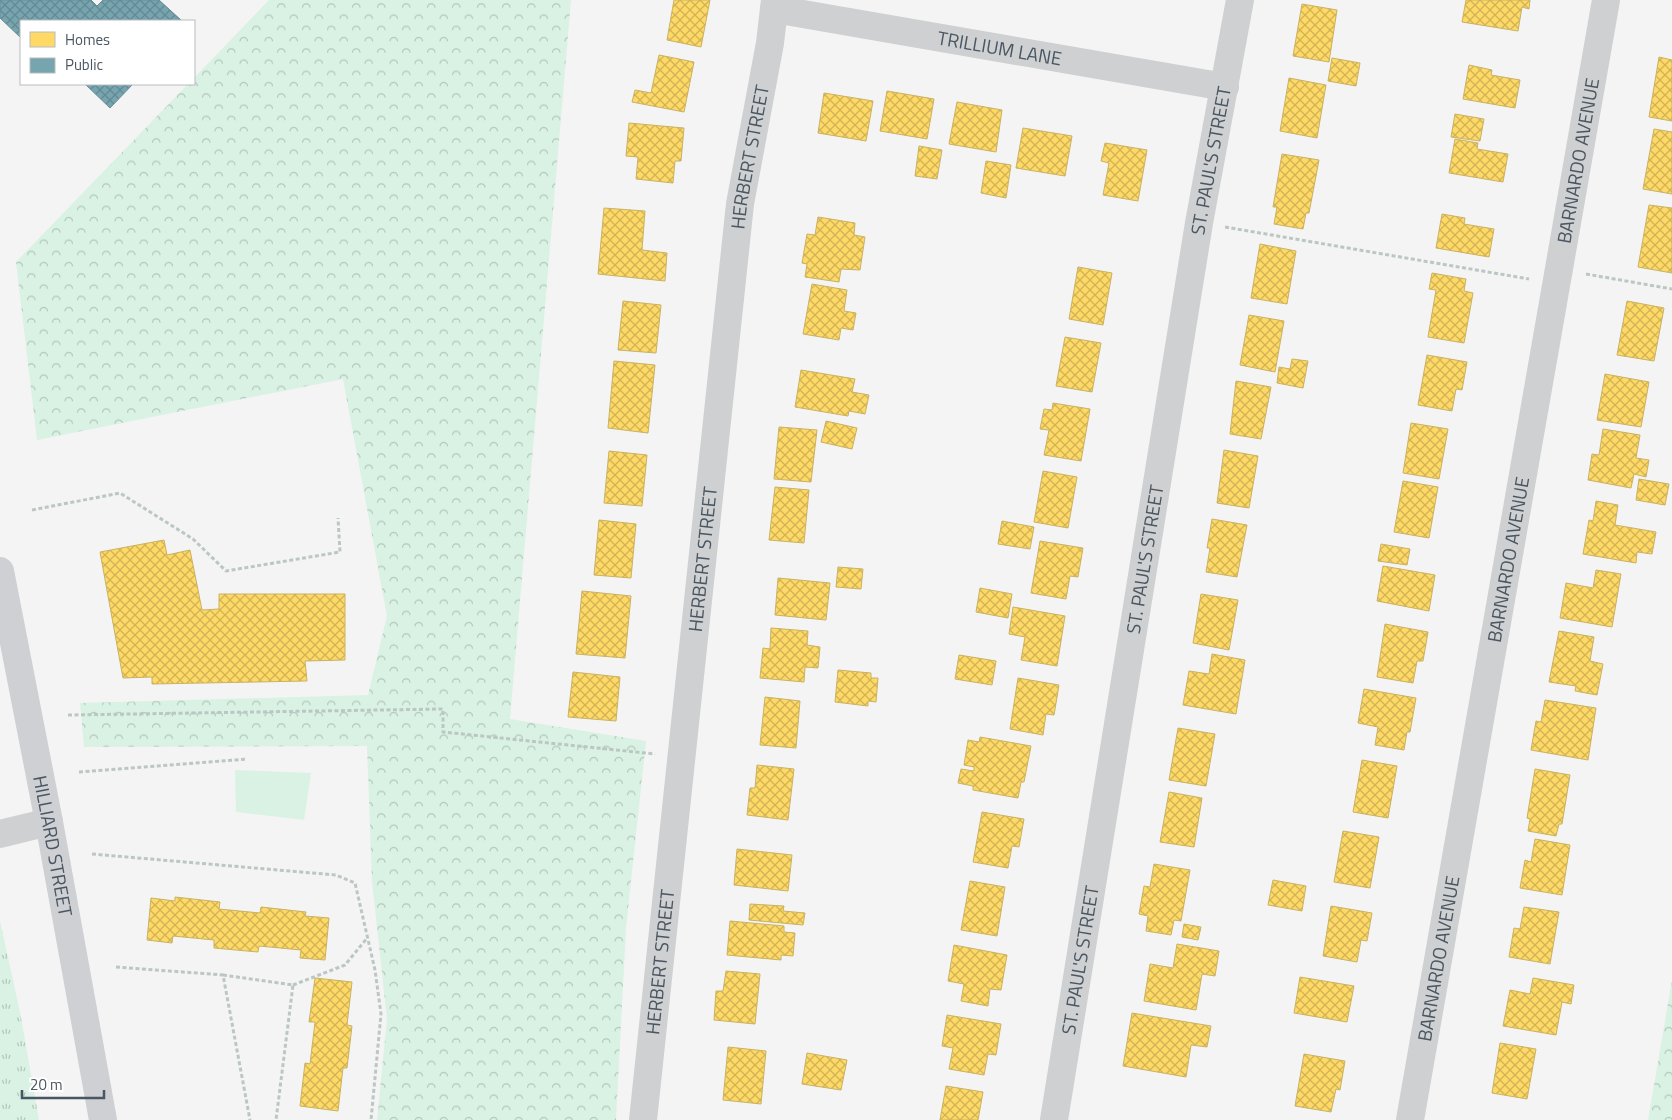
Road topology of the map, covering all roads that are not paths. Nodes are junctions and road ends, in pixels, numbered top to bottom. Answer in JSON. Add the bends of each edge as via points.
{"nodes":[{"id":1,"x":1240,"y":0,"type":"edge"},
{"id":2,"x":1606,"y":0,"type":"edge"},
{"id":3,"x":774,"y":4,"type":"edge"},
{"id":4,"x":1225,"y":87,"type":"junction"},
{"id":5,"x":0,"y":571,"type":"edge"},
{"id":6,"x":49,"y":822,"type":"junction"},
{"id":7,"x":0,"y":834,"type":"edge"},
{"id":8,"x":103,"y":1120,"type":"edge"},
{"id":9,"x":643,"y":1120,"type":"edge"},
{"id":10,"x":1054,"y":1120,"type":"edge"},
{"id":11,"x":1410,"y":1120,"type":"edge"}],
"edges":[{"from":1,"to":4,"type":"street","name":"ST. PAUL'S STREET"},
{"from":2,"to":11,"type":"street","name":"BARNARDO AVENUE"},
{"from":3,"to":4,"type":"street","name":"TRILLIUM LANE"},
{"from":3,"to":9,"type":"street","name":"HERBERT STREET","via":[[740,204]]},
{"from":4,"to":10,"type":"street","name":"ST. PAUL'S STREET","via":[[1199,223]]},
{"from":5,"to":6,"type":"street","name":"HILLIARD STREET"},
{"from":6,"to":7,"type":"street"},
{"from":6,"to":8,"type":"street","name":"HILLIARD STREET"}]}
